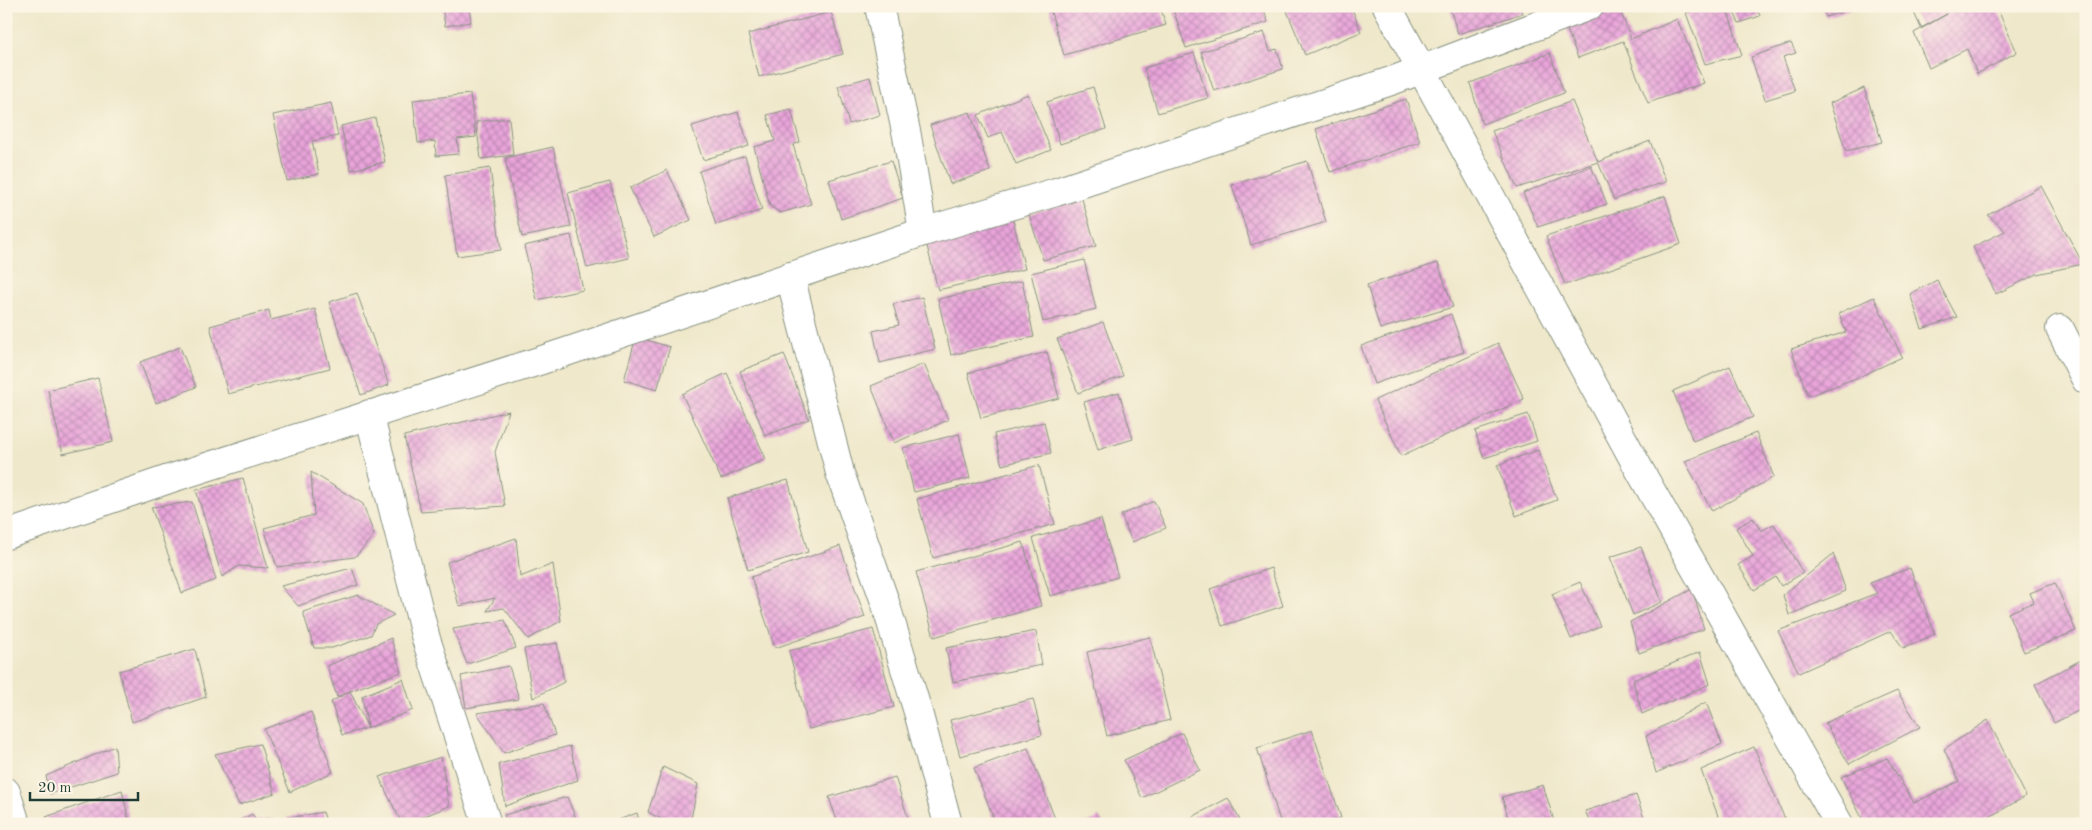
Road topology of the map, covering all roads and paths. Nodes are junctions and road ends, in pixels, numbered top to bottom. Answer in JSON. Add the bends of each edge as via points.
{"nodes":[{"id":1,"x":879,"y":6,"type":"edge"},
{"id":2,"x":1387,"y":6,"type":"edge"},
{"id":3,"x":1589,"y":6,"type":"edge"},
{"id":4,"x":1422,"y":70,"type":"junction"},
{"id":5,"x":923,"y":232,"type":"junction"},
{"id":6,"x":790,"y":276,"type":"junction"},
{"id":7,"x":2060,"y":329,"type":"dead end"},
{"id":8,"x":2086,"y":380,"type":"edge"},
{"id":9,"x":369,"y":414,"type":"junction"},
{"id":10,"x":6,"y":535,"type":"edge"},
{"id":11,"x":6,"y":792,"type":"edge"},
{"id":12,"x":16,"y":824,"type":"edge"},
{"id":13,"x":487,"y":824,"type":"edge"},
{"id":14,"x":948,"y":824,"type":"edge"},
{"id":15,"x":1839,"y":824,"type":"edge"}],
"edges":[{"from":1,"to":5,"type":"street","via":[[907,136]]},
{"from":2,"to":4,"type":"street"},
{"from":3,"to":4,"type":"street"},
{"from":4,"to":5,"type":"street","via":[[1056,192]]},
{"from":4,"to":15,"type":"street","via":[[1639,469]]},
{"from":5,"to":6,"type":"street"},
{"from":6,"to":9,"type":"street"},
{"from":6,"to":14,"type":"street","via":[[840,473],[884,599]]},
{"from":7,"to":8,"type":"street"},
{"from":9,"to":10,"type":"street"},
{"from":9,"to":13,"type":"street","via":[[426,639]]},
{"from":11,"to":12,"type":"street"}]}
